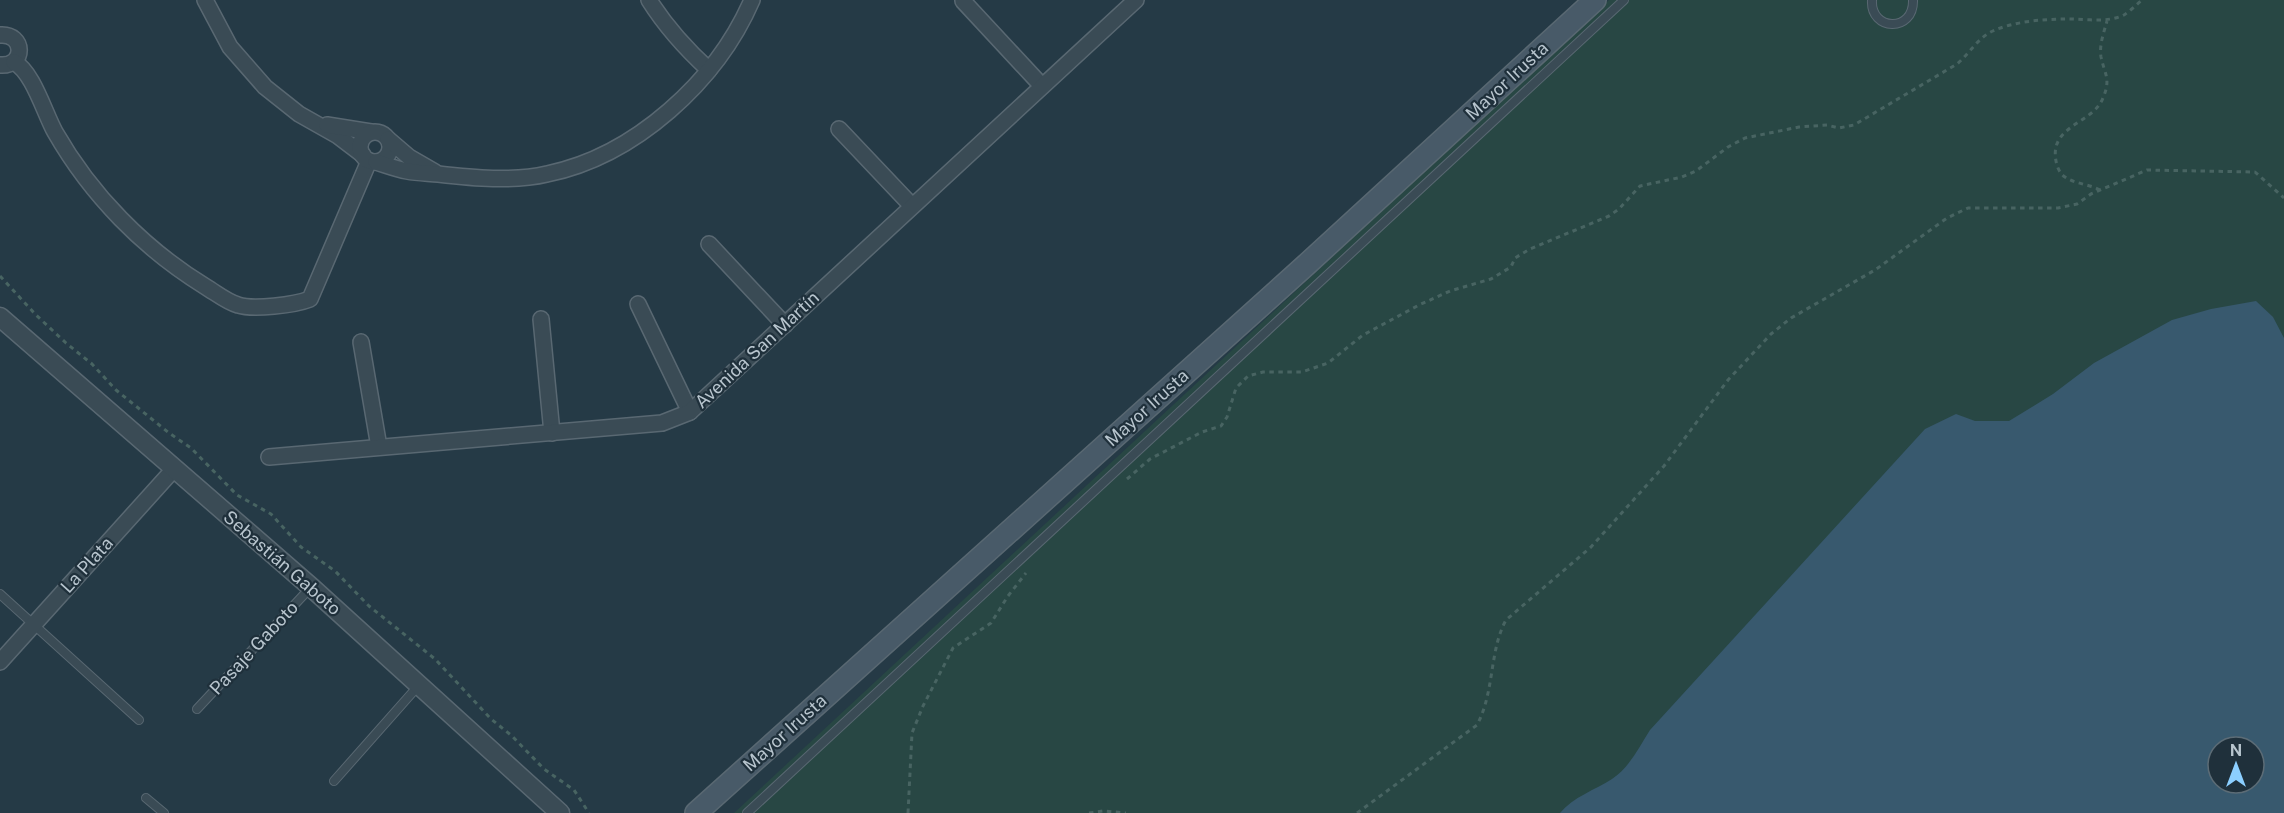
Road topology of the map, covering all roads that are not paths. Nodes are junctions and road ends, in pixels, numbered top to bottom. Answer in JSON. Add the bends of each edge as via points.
{"nodes":[{"id":1,"x":205,"y":0,"type":"edge"},
{"id":2,"x":649,"y":0,"type":"edge"},
{"id":3,"x":752,"y":0,"type":"edge"},
{"id":4,"x":1595,"y":0,"type":"edge"},
{"id":5,"x":1624,"y":0,"type":"edge"},
{"id":6,"x":1872,"y":0,"type":"edge"},
{"id":7,"x":1913,"y":0,"type":"edge"},
{"id":8,"x":963,"y":2,"type":"dead end"},
{"id":9,"x":1125,"y":4,"type":"edge"},
{"id":10,"x":0,"y":36,"type":"edge"},
{"id":11,"x":7,"y":63,"type":"edge"},
{"id":12,"x":708,"y":70,"type":"junction"},
{"id":13,"x":1042,"y":86,"type":"junction"},
{"id":14,"x":313,"y":121,"type":"junction"},
{"id":15,"x":838,"y":129,"type":"dead end"},
{"id":16,"x":371,"y":132,"type":"junction"},
{"id":17,"x":388,"y":139,"type":"junction"},
{"id":18,"x":369,"y":159,"type":"junction"},
{"id":19,"x":438,"y":174,"type":"junction"},
{"id":20,"x":912,"y":207,"type":"junction"},
{"id":21,"x":709,"y":244,"type":"dead end"},
{"id":22,"x":638,"y":304,"type":"dead end"},
{"id":23,"x":0,"y":317,"type":"edge"},
{"id":24,"x":541,"y":319,"type":"dead end"},
{"id":25,"x":784,"y":325,"type":"junction"},
{"id":26,"x":361,"y":342,"type":"dead end"},
{"id":27,"x":690,"y":412,"type":"junction"},
{"id":28,"x":552,"y":433,"type":"junction"},
{"id":29,"x":378,"y":447,"type":"junction"},
{"id":30,"x":269,"y":457,"type":"dead end"},
{"id":31,"x":174,"y":469,"type":"junction"},
{"id":32,"x":311,"y":587,"type":"junction"},
{"id":33,"x":0,"y":594,"type":"edge"},
{"id":34,"x":33,"y":624,"type":"junction"},
{"id":35,"x":0,"y":662,"type":"edge"},
{"id":36,"x":419,"y":685,"type":"junction"},
{"id":37,"x":197,"y":709,"type":"dead end"},
{"id":38,"x":139,"y":720,"type":"dead end"},
{"id":39,"x":334,"y":781,"type":"dead end"},
{"id":40,"x":146,"y":798,"type":"dead end"},
{"id":41,"x":164,"y":813,"type":"edge"},
{"id":42,"x":560,"y":813,"type":"edge"},
{"id":43,"x":696,"y":813,"type":"edge"},
{"id":44,"x":747,"y":813,"type":"edge"}],
"edges":[{"from":1,"to":14,"type":"street","via":[[244,65],[279,99]]},
{"from":2,"to":12,"type":"street","via":[[687,50]]},
{"from":3,"to":12,"type":"street","via":[[732,38]]},
{"from":4,"to":43,"type":"main road","name":"Mayor Irusta","via":[[1306,266]]},
{"from":5,"to":44,"type":"lane"},
{"from":6,"to":7,"type":"lane","via":[[1877,17],[1894,24],[1911,14]]},
{"from":8,"to":13,"type":"street"},
{"from":9,"to":13,"type":"street","name":"Avenida San Martín"},
{"from":10,"to":11,"type":"street","via":[[9,36],[17,43],[19,52]]},
{"from":11,"to":18,"type":"street","via":[[24,69],[60,140],[110,208],[185,274],[241,306],[310,299]]},
{"from":12,"to":19,"type":"street","via":[[664,116],[576,166],[547,175]]},
{"from":13,"to":20,"type":"street","name":"Avenida San Martín"},
{"from":14,"to":16,"type":"street"},
{"from":14,"to":18,"type":"street"},
{"from":15,"to":20,"type":"street"},
{"from":16,"to":17,"type":"street","via":[[381,132]]},
{"from":16,"to":18,"type":"street","via":[[361,141],[360,151]]},
{"from":17,"to":18,"type":"street","via":[[389,154],[381,161]]},
{"from":17,"to":19,"type":"street"},
{"from":18,"to":19,"type":"street","via":[[408,172]]},
{"from":20,"to":25,"type":"street","name":"Avenida San Martín"},
{"from":21,"to":25,"type":"street"},
{"from":22,"to":27,"type":"street"},
{"from":23,"to":31,"type":"street","name":"Sebastián Gaboto"},
{"from":24,"to":28,"type":"street"},
{"from":25,"to":27,"type":"street","name":"Avenida San Martín"},
{"from":26,"to":29,"type":"street"},
{"from":27,"to":28,"type":"street","name":"Avenida San Martín","via":[[662,423]]},
{"from":28,"to":29,"type":"street","name":"Avenida San Martín"},
{"from":29,"to":30,"type":"street","name":"Avenida San Martín"},
{"from":31,"to":32,"type":"street","name":"Sebastián Gaboto"},
{"from":31,"to":34,"type":"street","name":"La Plata"},
{"from":32,"to":36,"type":"street","name":"Sebastián Gaboto"},
{"from":32,"to":37,"type":"lane","name":"Pasaje Gaboto"},
{"from":33,"to":34,"type":"lane"},
{"from":34,"to":35,"type":"street","name":"La Plata"},
{"from":34,"to":38,"type":"lane"},
{"from":36,"to":39,"type":"lane"},
{"from":36,"to":42,"type":"street","name":"Sebastián Gaboto"},
{"from":40,"to":41,"type":"lane"}]}
